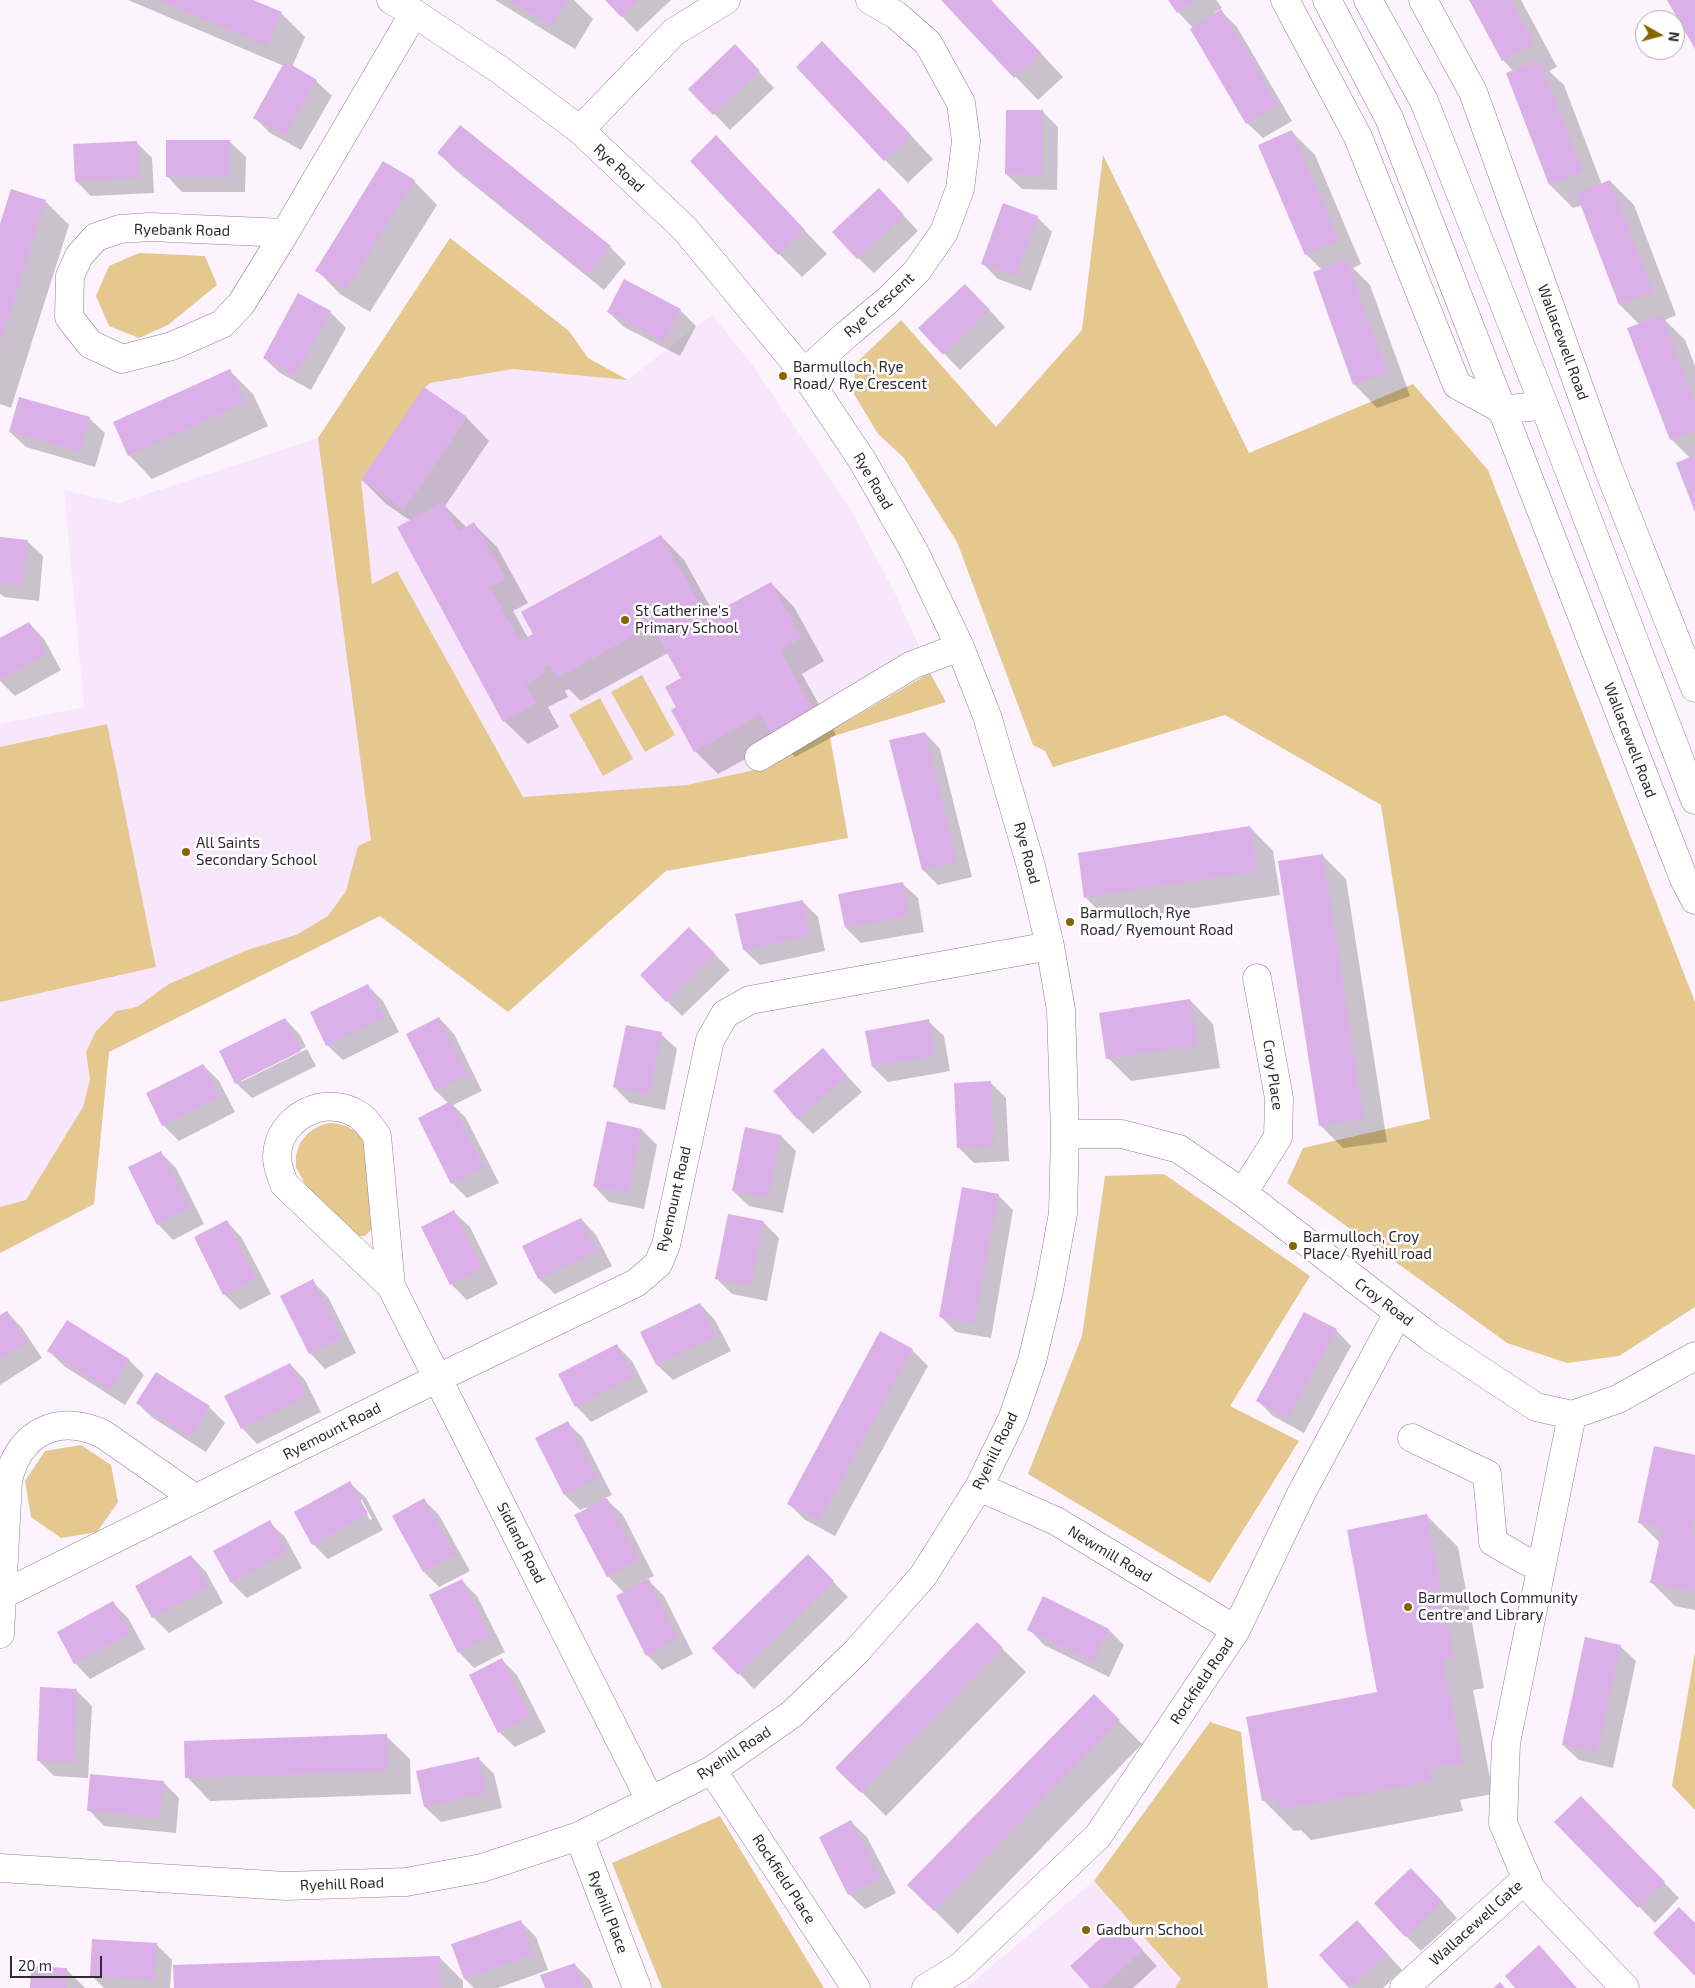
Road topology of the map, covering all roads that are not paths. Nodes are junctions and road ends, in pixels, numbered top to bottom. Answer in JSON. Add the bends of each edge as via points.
{"nodes":[{"id":1,"x":391,"y":0,"type":"edge"},
{"id":2,"x":726,"y":0,"type":"edge"},
{"id":3,"x":870,"y":0,"type":"edge"},
{"id":4,"x":1285,"y":0,"type":"edge"},
{"id":5,"x":1327,"y":0,"type":"edge"},
{"id":6,"x":1368,"y":0,"type":"edge"},
{"id":7,"x":1423,"y":0,"type":"edge"},
{"id":8,"x":414,"y":13,"type":"junction"},
{"id":9,"x":580,"y":130,"type":"junction"},
{"id":10,"x":285,"y":233,"type":"junction"},
{"id":11,"x":804,"y":373,"type":"junction"},
{"id":12,"x":1544,"y":405,"type":"junction"},
{"id":13,"x":1503,"y":410,"type":"junction"},
{"id":14,"x":960,"y":648,"type":"junction"},
{"id":15,"x":1695,"y":688,"type":"edge"},
{"id":16,"x":759,"y":757,"type":"dead end"},
{"id":17,"x":1695,"y":800,"type":"edge"},
{"id":18,"x":1695,"y":900,"type":"edge"},
{"id":19,"x":1050,"y":946,"type":"junction"},
{"id":20,"x":1257,"y":978,"type":"dead end"},
{"id":21,"x":1065,"y":1134,"type":"junction"},
{"id":22,"x":1243,"y":1193,"type":"junction"},
{"id":23,"x":391,"y":1286,"type":"junction"},
{"id":24,"x":1398,"y":1312,"type":"junction"},
{"id":25,"x":1691,"y":1367,"type":"edge"},
{"id":26,"x":438,"y":1378,"type":"junction"},
{"id":27,"x":1572,"y":1415,"type":"junction"},
{"id":28,"x":1412,"y":1438,"type":"dead end"},
{"id":29,"x":979,"y":1487,"type":"junction"},
{"id":30,"x":196,"y":1499,"type":"junction"},
{"id":31,"x":1541,"y":1566,"type":"junction"},
{"id":32,"x":2,"y":1595,"type":"junction"},
{"id":33,"x":1236,"y":1630,"type":"junction"},
{"id":34,"x":0,"y":1634,"type":"edge"},
{"id":35,"x":712,"y":1770,"type":"junction"},
{"id":36,"x":650,"y":1800,"type":"junction"},
{"id":37,"x":579,"y":1836,"type":"junction"},
{"id":38,"x":0,"y":1868,"type":"edge"},
{"id":39,"x":1527,"y":1878,"type":"junction"},
{"id":40,"x":637,"y":1988,"type":"edge"},
{"id":41,"x":856,"y":1988,"type":"edge"},
{"id":42,"x":926,"y":1988,"type":"edge"},
{"id":43,"x":1404,"y":1988,"type":"edge"},
{"id":44,"x":1625,"y":1988,"type":"edge"}],
"edges":[{"from":1,"to":8,"type":"street","name":"Rye Road"},
{"from":2,"to":9,"type":"street","via":[[674,32]]},
{"from":3,"to":11,"type":"street","name":"Rye Crescent","via":[[896,15],[928,42],[961,104],[966,142],[960,189],[944,232],[917,271]]},
{"from":4,"to":13,"type":"street","via":[[1358,138],[1457,385]]},
{"from":5,"to":13,"type":"street","name":"Wallacewell Road","via":[[1389,118]]},
{"from":6,"to":12,"type":"street","via":[[1424,102]]},
{"from":7,"to":15,"type":"street","name":"Wallacewell Road","via":[[1473,92],[1608,468]]},
{"from":8,"to":9,"type":"street","name":"Rye Road","via":[[500,70]]},
{"from":8,"to":10,"type":"street","name":"Ryebank Road"},
{"from":9,"to":11,"type":"street","name":"Rye Road","via":[[685,229]]},
{"from":10,"to":10,"type":"street","name":"Ryebank Road","via":[[241,304],[222,324],[172,346],[122,359],[90,344],[69,317],[70,276],[80,256],[96,237],[120,229],[150,227]]},
{"from":11,"to":14,"type":"street","name":"Rye Road","via":[[862,460],[915,553]]},
{"from":12,"to":13,"type":"street"},
{"from":12,"to":17,"type":"street"},
{"from":13,"to":18,"type":"street","name":"Wallacewell Road"},
{"from":14,"to":16,"type":"street","via":[[912,665]]},
{"from":14,"to":19,"type":"street","name":"Rye Road","via":[[987,716],[1007,782]]},
{"from":19,"to":21,"type":"street","name":"Rye Road","via":[[1061,1010]]},
{"from":19,"to":26,"type":"street","name":"Ryemount Road","via":[[750,1000],[725,1014],[710,1040],[666,1244],[658,1264],[636,1283]]},
{"from":20,"to":22,"type":"street","name":"Croy Place","via":[[1279,1098],[1278,1137]]},
{"from":21,"to":22,"type":"street","name":"Croy Road","via":[[1122,1134],[1178,1149]]},
{"from":21,"to":29,"type":"street","name":"Ryehill Road","via":[[1063,1213],[1032,1361],[1013,1416]]},
{"from":22,"to":24,"type":"street","name":"Croy Road"},
{"from":23,"to":23,"type":"street","name":"Sidland Road","via":[[377,1136],[359,1115],[346,1109],[319,1107],[306,1112],[294,1120],[280,1143],[277,1157],[284,1184]]},
{"from":23,"to":26,"type":"street","name":"Sidland Road"},
{"from":24,"to":27,"type":"street","name":"Croy Road","via":[[1536,1407]]},
{"from":24,"to":33,"type":"street","name":"Rockfield Road","via":[[1302,1492]]},
{"from":25,"to":27,"type":"street"},
{"from":26,"to":30,"type":"street","name":"Ryemount Road"},
{"from":26,"to":36,"type":"street","name":"Sidland Road"},
{"from":27,"to":31,"type":"street"},
{"from":28,"to":31,"type":"street","via":[[1487,1474],[1493,1542]]},
{"from":29,"to":33,"type":"street","name":"Newmill Road","via":[[1056,1521]]},
{"from":29,"to":35,"type":"street","name":"Ryehill Road","via":[[923,1576],[856,1652],[792,1714]]},
{"from":30,"to":32,"type":"street","name":"Ryemount Road"},
{"from":30,"to":32,"type":"street","via":[[103,1434],[89,1428],[65,1425],[42,1431],[29,1440],[11,1466]]},
{"from":31,"to":39,"type":"street","via":[[1506,1752],[1503,1823]]},
{"from":32,"to":34,"type":"street"},
{"from":33,"to":42,"type":"street","name":"Rockfield Road","via":[[1098,1836],[960,1967]]},
{"from":35,"to":36,"type":"street","name":"Ryehill Road"},
{"from":35,"to":41,"type":"street","name":"Rockfield Place"},
{"from":36,"to":37,"type":"street","name":"Ryehill Road"},
{"from":37,"to":38,"type":"street","name":"Ryehill Road","via":[[482,1868],[406,1882],[286,1886]]},
{"from":37,"to":40,"type":"street","name":"Ryehill Place"},
{"from":39,"to":43,"type":"street","name":"Wallacewell Gate"},
{"from":39,"to":44,"type":"street","via":[[1531,1889]]}]}
